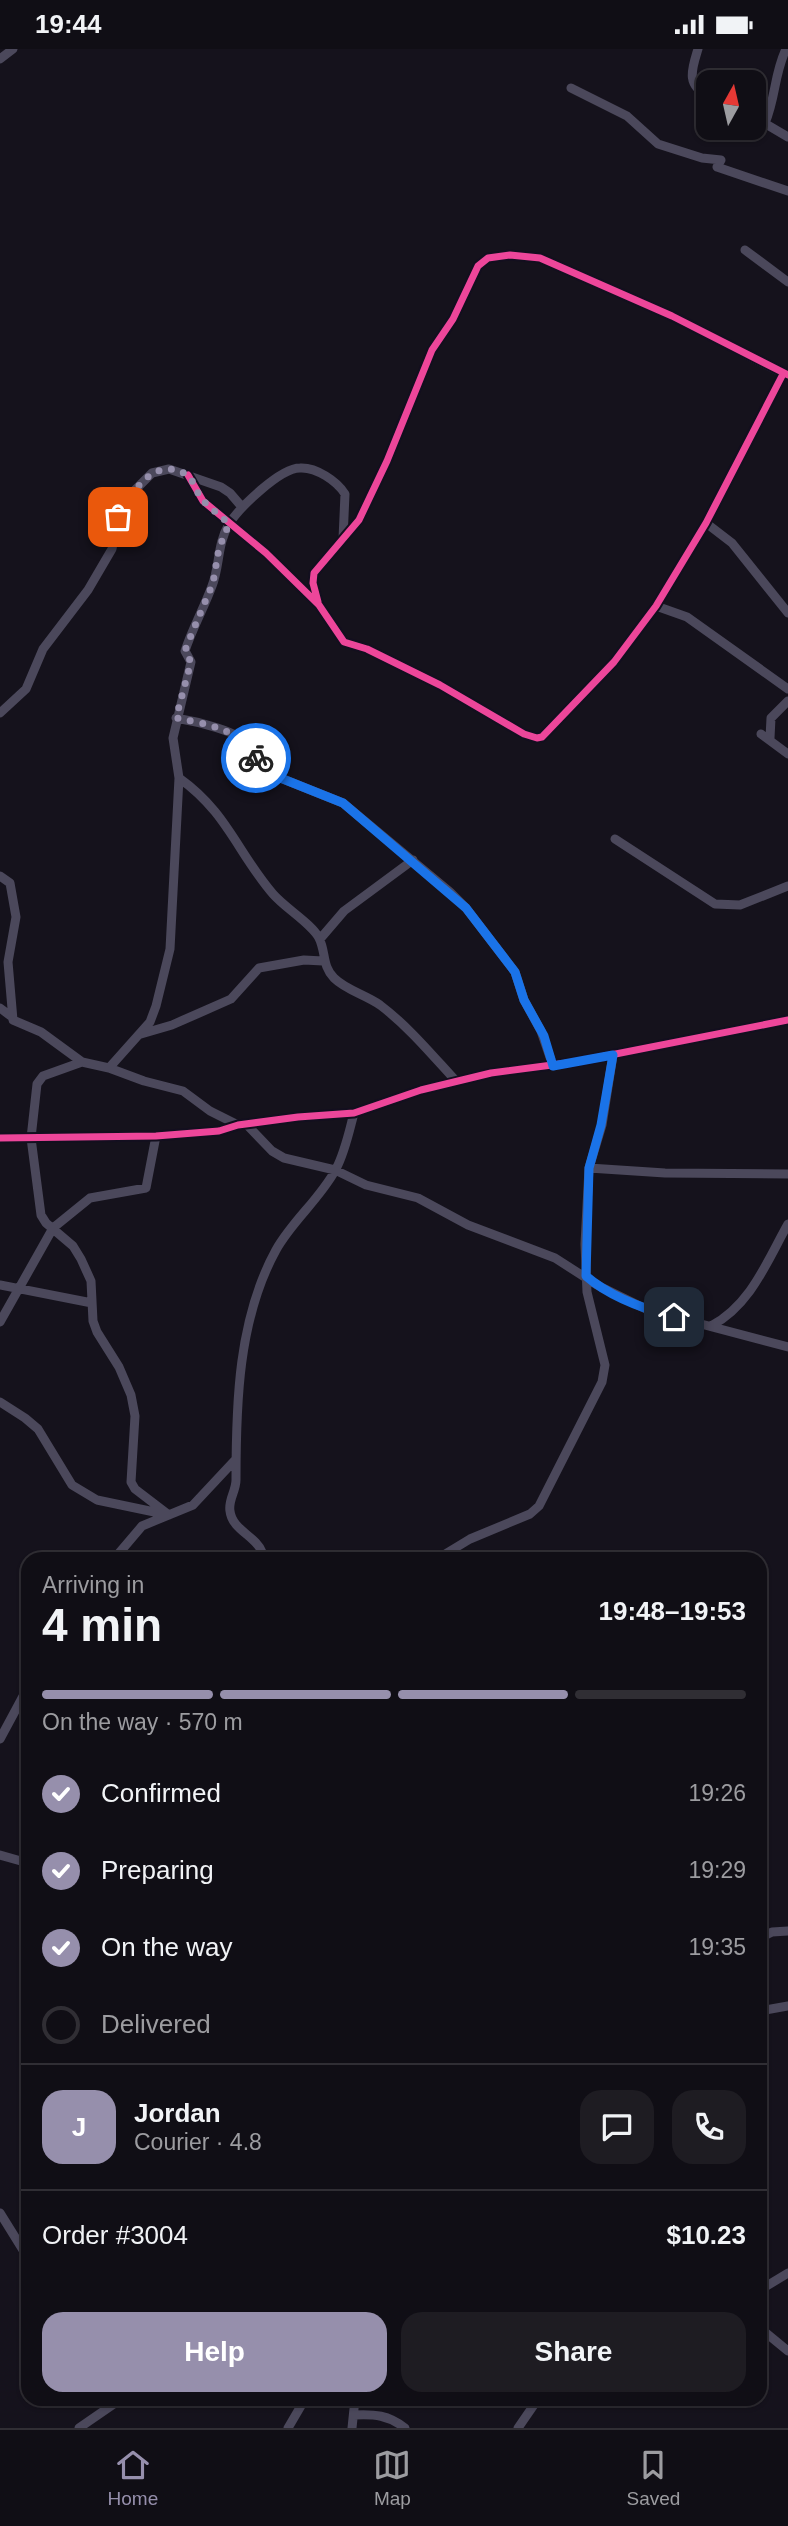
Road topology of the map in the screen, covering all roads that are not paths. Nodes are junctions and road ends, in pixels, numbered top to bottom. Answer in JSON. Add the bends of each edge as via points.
{"nodes":[{"id":1,"x":13,"y":49,"type":"edge"},
{"id":2,"x":698,"y":49,"type":"edge"},
{"id":3,"x":786,"y":49,"type":"edge"},
{"id":4,"x":0,"y":59,"type":"edge"},
{"id":5,"x":570,"y":88,"type":"dead end"},
{"id":6,"x":696,"y":89,"type":"edge"},
{"id":7,"x":766,"y":120,"type":"edge"},
{"id":8,"x":766,"y":124,"type":"edge"},
{"id":9,"x":788,"y":137,"type":"edge"},
{"id":10,"x":788,"y":191,"type":"edge"},
{"id":11,"x":746,"y":250,"type":"dead end"},
{"id":12,"x":788,"y":282,"type":"edge"},
{"id":13,"x":786,"y":375,"type":"edge"},
{"id":14,"x":188,"y":475,"type":"junction"},
{"id":15,"x":242,"y":507,"type":"junction"},
{"id":16,"x":706,"y":523,"type":"junction"},
{"id":17,"x":229,"y":524,"type":"junction"},
{"id":18,"x":343,"y":539,"type":"junction"},
{"id":19,"x":318,"y":605,"type":"junction"},
{"id":20,"x":656,"y":606,"type":"junction"},
{"id":21,"x":788,"y":613,"type":"edge"},
{"id":22,"x":788,"y":689,"type":"edge"},
{"id":23,"x":788,"y":701,"type":"edge"},
{"id":24,"x":0,"y":713,"type":"edge"},
{"id":25,"x":176,"y":718,"type":"junction"},
{"id":26,"x":788,"y":754,"type":"edge"},
{"id":27,"x":179,"y":779,"type":"junction"},
{"id":28,"x":615,"y":839,"type":"dead end"},
{"id":29,"x":413,"y":860,"type":"junction"},
{"id":30,"x":0,"y":876,"type":"edge"},
{"id":31,"x":788,"y":885,"type":"edge"},
{"id":32,"x":320,"y":939,"type":"junction"},
{"id":33,"x":323,"y":961,"type":"junction"},
{"id":34,"x":0,"y":1008,"type":"edge"},
{"id":35,"x":12,"y":1017,"type":"junction"},
{"id":36,"x":788,"y":1020,"type":"edge"},
{"id":37,"x":141,"y":1034,"type":"junction"},
{"id":38,"x":613,"y":1055,"type":"junction"},
{"id":39,"x":82,"y":1062,"type":"junction"},
{"id":40,"x":553,"y":1066,"type":"junction"},
{"id":41,"x":109,"y":1068,"type":"junction"},
{"id":42,"x":456,"y":1081,"type":"junction"},
{"id":43,"x":354,"y":1113,"type":"junction"},
{"id":44,"x":242,"y":1125,"type":"junction"},
{"id":45,"x":156,"y":1136,"type":"junction"},
{"id":46,"x":31,"y":1137,"type":"junction"},
{"id":47,"x":0,"y":1138,"type":"edge"},
{"id":48,"x":589,"y":1168,"type":"junction"},
{"id":49,"x":335,"y":1170,"type":"junction"},
{"id":50,"x":788,"y":1174,"type":"edge"},
{"id":51,"x":788,"y":1224,"type":"edge"},
{"id":52,"x":53,"y":1228,"type":"junction"},
{"id":53,"x":586,"y":1276,"type":"junction"},
{"id":54,"x":0,"y":1285,"type":"edge"},
{"id":55,"x":20,"y":1288,"type":"junction"},
{"id":56,"x":92,"y":1303,"type":"junction"},
{"id":57,"x":0,"y":1322,"type":"edge"},
{"id":58,"x":711,"y":1327,"type":"junction"},
{"id":59,"x":788,"y":1347,"type":"edge"},
{"id":60,"x":0,"y":1402,"type":"edge"},
{"id":61,"x":236,"y":1459,"type":"junction"},
{"id":62,"x":169,"y":1515,"type":"junction"},
{"id":63,"x":120,"y":1552,"type":"edge"},
{"id":64,"x":262,"y":1552,"type":"edge"},
{"id":65,"x":449,"y":1552,"type":"edge"},
{"id":66,"x":21,"y":1699,"type":"edge"},
{"id":67,"x":0,"y":1739,"type":"edge"},
{"id":68,"x":0,"y":1855,"type":"edge"},
{"id":69,"x":21,"y":1860,"type":"edge"},
{"id":70,"x":788,"y":1931,"type":"edge"},
{"id":71,"x":767,"y":1934,"type":"edge"},
{"id":72,"x":788,"y":2006,"type":"edge"},
{"id":73,"x":767,"y":2010,"type":"edge"},
{"id":74,"x":0,"y":2213,"type":"edge"},
{"id":75,"x":21,"y":2247,"type":"edge"},
{"id":76,"x":788,"y":2273,"type":"edge"},
{"id":77,"x":767,"y":2286,"type":"edge"},
{"id":78,"x":767,"y":2334,"type":"edge"},
{"id":79,"x":788,"y":2351,"type":"edge"},
{"id":80,"x":111,"y":2406,"type":"edge"},
{"id":81,"x":301,"y":2406,"type":"edge"},
{"id":82,"x":355,"y":2406,"type":"edge"},
{"id":83,"x":533,"y":2406,"type":"edge"},
{"id":84,"x":354,"y":2416,"type":"junction"},
{"id":85,"x":79,"y":2428,"type":"edge"},
{"id":86,"x":288,"y":2428,"type":"edge"},
{"id":87,"x":352,"y":2428,"type":"edge"},
{"id":88,"x":405,"y":2428,"type":"edge"},
{"id":89,"x":518,"y":2428,"type":"edge"}],
"edges":[{"from":1,"to":4,"type":"street"},
{"from":2,"to":6,"type":"street","via":[[691,73]]},
{"from":3,"to":7,"type":"street"},
{"from":5,"to":10,"type":"street","via":[[627,116],[654,142],[721,160],[717,167]]},
{"from":8,"to":9,"type":"street"},
{"from":11,"to":12,"type":"street"},
{"from":13,"to":16,"type":"street"},
{"from":13,"to":18,"type":"street","via":[[672,316],[540,258],[488,258],[478,266],[453,319],[432,350],[381,474],[359,520]]},
{"from":14,"to":15,"type":"street","via":[[230,493]]},
{"from":14,"to":17,"type":"street","via":[[203,501]]},
{"from":14,"to":24,"type":"street","via":[[169,468],[158,470],[132,493],[118,517],[112,549],[88,590],[43,649],[26,689]]},
{"from":15,"to":17,"type":"street"},
{"from":15,"to":18,"type":"street","via":[[276,478],[306,468],[335,482],[345,494]]},
{"from":16,"to":20,"type":"street"},
{"from":16,"to":21,"type":"street","via":[[732,543]]},
{"from":17,"to":19,"type":"street"},
{"from":17,"to":25,"type":"street","via":[[213,583],[185,651],[191,662]]},
{"from":18,"to":19,"type":"street","via":[[314,573]]},
{"from":19,"to":20,"type":"street","via":[[344,642],[440,685],[537,738],[604,673]]},
{"from":20,"to":22,"type":"street","via":[[687,617]]},
{"from":23,"to":26,"type":"street","via":[[771,718],[765,736]]},
{"from":25,"to":27,"type":"street","via":[[173,738]]},
{"from":25,"to":29,"type":"street","via":[[243,739],[263,771],[343,803]]},
{"from":27,"to":32,"type":"street","via":[[218,813],[264,884]]},
{"from":27,"to":37,"type":"street","via":[[170,949],[156,1006]]},
{"from":28,"to":31,"type":"street","via":[[715,904],[740,905]]},
{"from":29,"to":32,"type":"street","via":[[344,911]]},
{"from":29,"to":40,"type":"street","via":[[466,908],[515,972]]},
{"from":30,"to":35,"type":"street","via":[[9,883],[15,904],[8,962]]},
{"from":32,"to":33,"type":"street"},
{"from":33,"to":37,"type":"street","via":[[259,968],[231,999]]},
{"from":33,"to":42,"type":"street","via":[[337,980],[396,1019]]},
{"from":34,"to":35,"type":"street"},
{"from":35,"to":39,"type":"street"},
{"from":36,"to":38,"type":"street"},
{"from":37,"to":41,"type":"street"},
{"from":38,"to":40,"type":"street"},
{"from":38,"to":48,"type":"street"},
{"from":39,"to":41,"type":"street"},
{"from":39,"to":46,"type":"street","via":[[38,1081]]},
{"from":40,"to":42,"type":"street"},
{"from":41,"to":44,"type":"street","via":[[183,1091],[210,1111]]},
{"from":42,"to":43,"type":"street"},
{"from":43,"to":44,"type":"street"},
{"from":43,"to":49,"type":"street"},
{"from":44,"to":45,"type":"street"},
{"from":44,"to":49,"type":"street","via":[[284,1158]]},
{"from":45,"to":46,"type":"street"},
{"from":45,"to":52,"type":"street","via":[[146,1188],[90,1198]]},
{"from":46,"to":47,"type":"street"},
{"from":46,"to":52,"type":"street","via":[[41,1215]]},
{"from":48,"to":50,"type":"street"},
{"from":48,"to":53,"type":"street"},
{"from":49,"to":53,"type":"street","via":[[366,1185],[418,1198]]},
{"from":49,"to":61,"type":"street","via":[[283,1239],[260,1287],[238,1396]]},
{"from":51,"to":58,"type":"street","via":[[745,1299]]},
{"from":52,"to":55,"type":"street"},
{"from":52,"to":56,"type":"street","via":[[81,1259],[91,1280]]},
{"from":53,"to":58,"type":"street","via":[[648,1310]]},
{"from":53,"to":65,"type":"street","via":[[605,1374],[539,1506]]},
{"from":54,"to":55,"type":"street"},
{"from":55,"to":56,"type":"street"},
{"from":55,"to":57,"type":"street"},
{"from":56,"to":62,"type":"street","via":[[97,1332],[119,1367],[132,1402],[131,1482]]},
{"from":58,"to":59,"type":"street"},
{"from":60,"to":62,"type":"street","via":[[38,1429],[72,1485],[97,1500]]},
{"from":61,"to":62,"type":"street","via":[[193,1505]]},
{"from":61,"to":64,"type":"street","via":[[230,1511]]},
{"from":62,"to":63,"type":"street","via":[[142,1526]]},
{"from":66,"to":67,"type":"street"},
{"from":68,"to":69,"type":"street"},
{"from":70,"to":71,"type":"street"},
{"from":72,"to":73,"type":"street"},
{"from":74,"to":75,"type":"street"},
{"from":76,"to":77,"type":"street"},
{"from":78,"to":79,"type":"street"},
{"from":80,"to":85,"type":"street"},
{"from":81,"to":86,"type":"street"},
{"from":82,"to":84,"type":"street"},
{"from":83,"to":89,"type":"street"},
{"from":84,"to":87,"type":"street"},
{"from":84,"to":88,"type":"street","via":[[380,2415]]}]}
